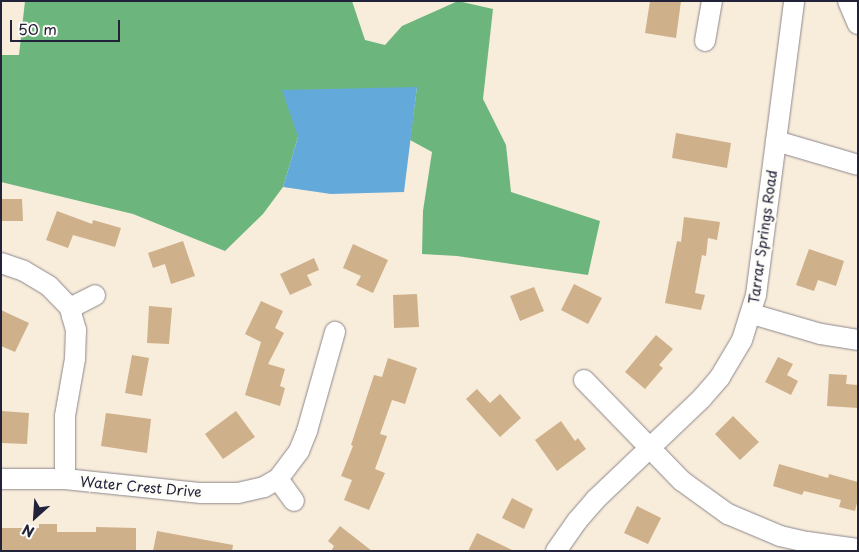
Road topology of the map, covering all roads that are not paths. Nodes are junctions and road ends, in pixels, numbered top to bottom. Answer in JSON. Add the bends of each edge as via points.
{"nodes":[{"id":1,"x":712,"y":1,"type":"edge"},
{"id":2,"x":794,"y":1,"type":"edge"},
{"id":3,"x":848,"y":1,"type":"edge"},
{"id":4,"x":858,"y":24,"type":"edge"},
{"id":5,"x":705,"y":41,"type":"dead end"},
{"id":6,"x":776,"y":141,"type":"junction"},
{"id":7,"x":858,"y":165,"type":"edge"},
{"id":8,"x":1,"y":263,"type":"edge"},
{"id":9,"x":95,"y":295,"type":"dead end"},
{"id":10,"x":70,"y":308,"type":"junction"},
{"id":11,"x":752,"y":314,"type":"junction"},
{"id":12,"x":335,"y":332,"type":"dead end"},
{"id":13,"x":858,"y":340,"type":"edge"},
{"id":14,"x":584,"y":380,"type":"dead end"},
{"id":15,"x":648,"y":447,"type":"junction"},
{"id":16,"x":1,"y":479,"type":"edge"},
{"id":17,"x":65,"y":479,"type":"junction"},
{"id":18,"x":278,"y":479,"type":"junction"},
{"id":19,"x":294,"y":501,"type":"dead end"},
{"id":20,"x":858,"y":549,"type":"edge"},
{"id":21,"x":556,"y":551,"type":"edge"}],
"edges":[{"from":1,"to":5,"type":"street"},
{"from":2,"to":6,"type":"street","name":"Tarrar Springs Road"},
{"from":3,"to":4,"type":"street"},
{"from":6,"to":7,"type":"street"},
{"from":6,"to":11,"type":"street","name":"Tarrar Springs Road"},
{"from":8,"to":10,"type":"street","via":[[36,277]]},
{"from":9,"to":10,"type":"street"},
{"from":10,"to":17,"type":"street","via":[[76,330],[75,359],[65,416]]},
{"from":11,"to":13,"type":"street","via":[[821,334]]},
{"from":11,"to":15,"type":"street","name":"Tarrar Springs Road","via":[[736,353],[720,376],[702,398]]},
{"from":12,"to":18,"type":"street","name":"Water Crest Drive","via":[[299,451]]},
{"from":14,"to":15,"type":"street"},
{"from":15,"to":20,"type":"street","via":[[704,498],[753,526],[807,542]]},
{"from":15,"to":21,"type":"street","name":"Tarrar Springs Road","via":[[595,500]]},
{"from":16,"to":17,"type":"street","name":"Water Crest Drive"},
{"from":17,"to":18,"type":"street","name":"Water Crest Drive","via":[[210,493],[250,491]]},
{"from":18,"to":19,"type":"street"}]}
